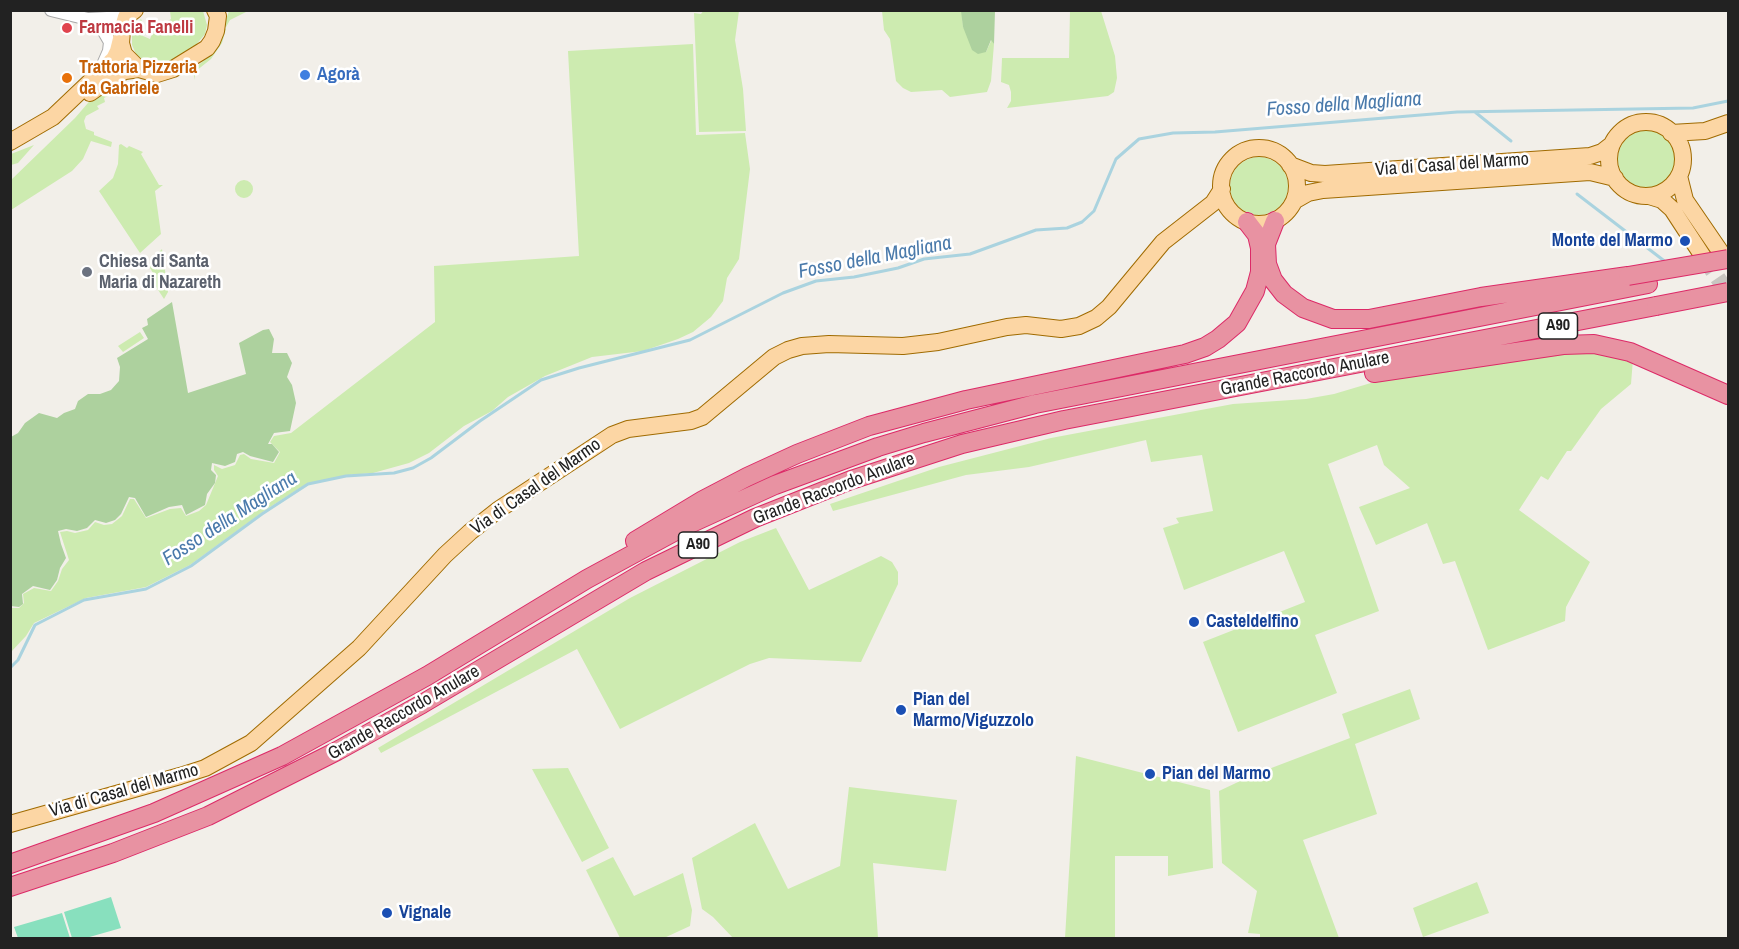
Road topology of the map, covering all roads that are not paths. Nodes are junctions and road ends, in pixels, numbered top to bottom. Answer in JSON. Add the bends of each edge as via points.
{"nodes":[{"id":1,"x":51,"y":10,"type":"edge"},
{"id":2,"x":218,"y":12,"type":"edge"},
{"id":3,"x":130,"y":14,"type":"edge"},
{"id":4,"x":88,"y":19,"type":"junction"},
{"id":5,"x":122,"y":37,"type":"junction"},
{"id":6,"x":138,"y":69,"type":"junction"},
{"id":7,"x":101,"y":70,"type":"junction"},
{"id":8,"x":1728,"y":123,"type":"edge"},
{"id":9,"x":1706,"y":131,"type":"junction"},
{"id":10,"x":1671,"y":133,"type":"junction"},
{"id":11,"x":10,"y":142,"type":"edge"},
{"id":12,"x":1611,"y":145,"type":"junction"},
{"id":13,"x":10,"y":152,"type":"edge"},
{"id":14,"x":1683,"y":156,"type":"junction"},
{"id":15,"x":1290,"y":165,"type":"junction"},
{"id":16,"x":1679,"y":176,"type":"junction"},
{"id":17,"x":1615,"y":178,"type":"junction"},
{"id":18,"x":1222,"y":189,"type":"junction"},
{"id":19,"x":1649,"y":196,"type":"junction"},
{"id":20,"x":1294,"y":201,"type":"junction"},
{"id":21,"x":1230,"y":211,"type":"junction"},
{"id":22,"x":1194,"y":219,"type":"junction"},
{"id":23,"x":1275,"y":221,"type":"junction"},
{"id":24,"x":1247,"y":222,"type":"junction"},
{"id":25,"x":1704,"y":258,"type":"tunnel mouth"},
{"id":26,"x":1726,"y":261,"type":"edge"},
{"id":27,"x":1728,"y":292,"type":"edge"},
{"id":28,"x":1461,"y":352,"type":"junction"},
{"id":29,"x":1728,"y":395,"type":"edge"},
{"id":30,"x":586,"y":579,"type":"junction"},
{"id":31,"x":10,"y":824,"type":"edge"},
{"id":32,"x":10,"y":864,"type":"edge"},
{"id":33,"x":10,"y":887,"type":"edge"}],
"edges":[{"from":1,"to":4,"type":"street"},
{"from":2,"to":6,"type":"main road","via":[[207,48],[162,73]]},
{"from":3,"to":4,"type":"street"},
{"from":3,"to":5,"type":"main road"},
{"from":4,"to":7,"type":"street","via":[[103,30],[110,42]]},
{"from":5,"to":6,"type":"main road","via":[[124,54]]},
{"from":5,"to":7,"type":"main road","via":[[118,51]]},
{"from":6,"to":13,"type":"main road","via":[[102,83],[60,122]]},
{"from":7,"to":11,"type":"main road","via":[[53,117]]},
{"from":8,"to":9,"type":"main road"},
{"from":9,"to":10,"type":"main road"},
{"from":9,"to":14,"type":"main road"},
{"from":10,"to":12,"type":"main road","via":[[1655,123],[1635,123],[1619,133]]},
{"from":10,"to":14,"type":"main road"},
{"from":12,"to":15,"type":"main road","name":"Via di Casal del Marmo","via":[[1590,156],[1325,174]]},
{"from":12,"to":17,"type":"main road","via":[[1610,162]]},
{"from":14,"to":16,"type":"main road"},
{"from":15,"to":18,"type":"main road","via":[[1271,150],[1246,150],[1227,166]]},
{"from":15,"to":20,"type":"main road","via":[[1297,183]]},
{"from":16,"to":19,"type":"main road","via":[[1666,189]]},
{"from":16,"to":26,"type":"main road","via":[[1685,200]]},
{"from":17,"to":19,"type":"main road","via":[[1629,192]]},
{"from":17,"to":20,"type":"main road","name":"Via di Casal del Marmo","via":[[1590,172],[1323,190]]},
{"from":18,"to":21,"type":"main road"},
{"from":18,"to":22,"type":"main road","name":"Via di Casal del Marmo"},
{"from":19,"to":25,"type":"main road","via":[[1672,209]]},
{"from":20,"to":23,"type":"main road"},
{"from":21,"to":22,"type":"main road","name":"Via di Casal del Marmo"},
{"from":21,"to":24,"type":"main road"},
{"from":22,"to":31,"type":"main road","name":"Via di Casal del Marmo","via":[[1163,242],[1103,313],[1079,326],[1006,327],[903,346],[802,346],[774,357],[702,417],[612,435],[470,532],[359,648],[251,743],[205,768]]},
{"from":23,"to":24,"type":"main road"},
{"from":23,"to":26,"type":"highway","bridge":true,"via":[[1266,244],[1273,280],[1303,308],[1333,319],[1358,320],[1511,292]]},
{"from":24,"to":30,"type":"highway","via":[[1257,235],[1260,248],[1255,291],[1237,323],[1205,347],[966,400],[869,426],[797,454],[703,500],[633,542]]},
{"from":26,"to":30,"type":"highway","name":"Grande Raccordo Anulare","number":"A90","via":[[1648,284],[1035,404],[913,436],[775,485]]},
{"from":27,"to":28,"type":"highway","number":"A90","bridge":true},
{"from":28,"to":29,"type":"highway","via":[[1601,345],[1642,357]]},
{"from":28,"to":33,"type":"highway","name":"Grande Raccordo Anulare","number":"A90","via":[[1064,420],[902,462],[808,496],[646,571],[422,704],[208,816]]},
{"from":30,"to":32,"type":"highway","name":"Grande Raccordo Anulare","number":"A90","via":[[427,676],[282,756],[154,813]]}]}
